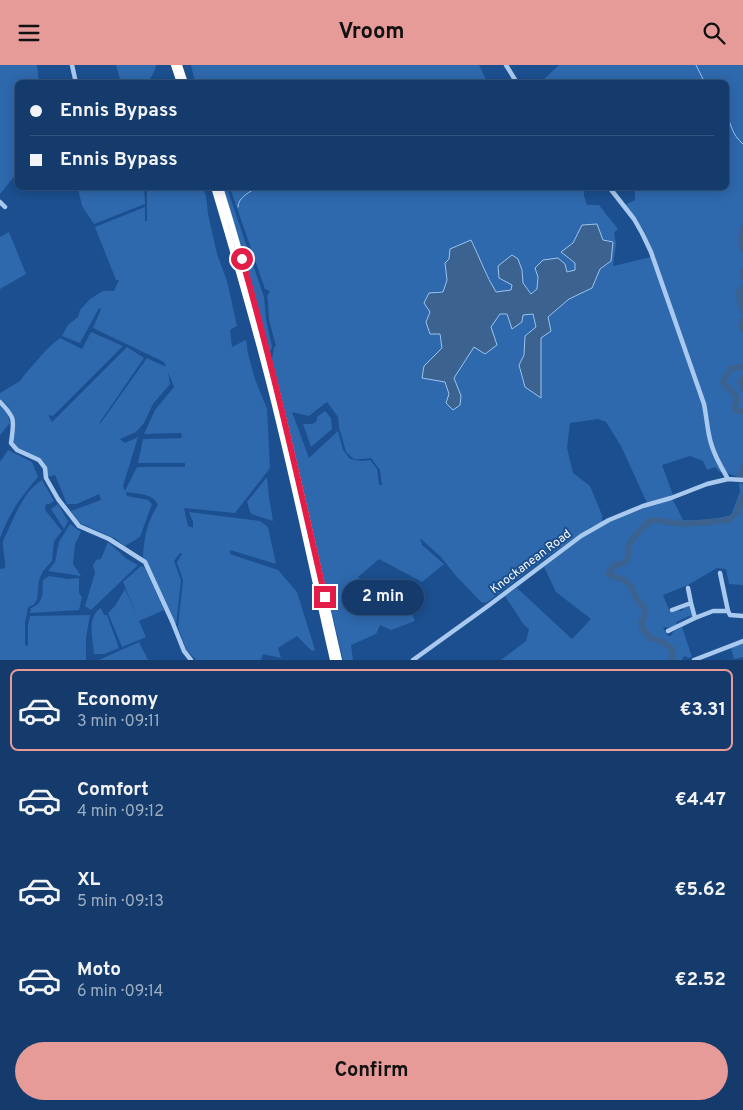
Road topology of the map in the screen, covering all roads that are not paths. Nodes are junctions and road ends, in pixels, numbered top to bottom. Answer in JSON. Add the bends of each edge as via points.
{"nodes":[{"id":1,"x":72,"y":65,"type":"edge"},
{"id":2,"x":174,"y":65,"type":"edge"},
{"id":3,"x":179,"y":65,"type":"edge"},
{"id":4,"x":506,"y":65,"type":"edge"},
{"id":5,"x":75,"y":80,"type":"edge"},
{"id":6,"x":179,"y":80,"type":"edge"},
{"id":7,"x":184,"y":80,"type":"edge"},
{"id":8,"x":515,"y":80,"type":"edge"},
{"id":9,"x":215,"y":190,"type":"edge"},
{"id":10,"x":221,"y":190,"type":"edge"},
{"id":11,"x":611,"y":190,"type":"edge"},
{"id":12,"x":0,"y":202,"type":"edge"},
{"id":13,"x":5,"y":207,"type":"dead end"},
{"id":14,"x":0,"y":403,"type":"edge"},
{"id":15,"x":728,"y":479,"type":"junction"},
{"id":16,"x":743,"y":480,"type":"edge"},
{"id":17,"x":720,"y":573,"type":"dead end"},
{"id":18,"x":688,"y":589,"type":"dead end"},
{"id":19,"x":691,"y":603,"type":"junction"},
{"id":20,"x":672,"y":610,"type":"dead end"},
{"id":21,"x":728,"y":611,"type":"junction"},
{"id":22,"x":743,"y":616,"type":"edge"},
{"id":23,"x":695,"y":618,"type":"junction"},
{"id":24,"x":668,"y":631,"type":"dead end"},
{"id":25,"x":743,"y":641,"type":"edge"},
{"id":26,"x":191,"y":660,"type":"edge"},
{"id":27,"x":333,"y":660,"type":"edge"},
{"id":28,"x":339,"y":660,"type":"edge"},
{"id":29,"x":413,"y":660,"type":"edge"},
{"id":30,"x":694,"y":660,"type":"edge"}],
"edges":[{"from":1,"to":5,"type":"street"},
{"from":2,"to":6,"type":"highway"},
{"from":3,"to":7,"type":"highway"},
{"from":4,"to":8,"type":"street"},
{"from":9,"to":27,"type":"highway","via":[[278,415]]},
{"from":10,"to":28,"type":"highway","via":[[268,353]]},
{"from":11,"to":15,"type":"street","via":[[634,219],[651,253],[704,404],[712,447]]},
{"from":12,"to":13,"type":"street"},
{"from":14,"to":26,"type":"street","via":[[11,412],[14,425],[11,443],[17,450],[39,460],[58,499],[79,526],[109,539],[146,562],[184,651]]},
{"from":15,"to":16,"type":"street","name":"Knockanean Road"},
{"from":15,"to":29,"type":"street","name":"Knockanean Road","via":[[642,506],[581,536]]},
{"from":17,"to":21,"type":"street"},
{"from":18,"to":19,"type":"street"},
{"from":19,"to":20,"type":"street"},
{"from":19,"to":23,"type":"street"},
{"from":21,"to":22,"type":"street","via":[[730,615]]},
{"from":21,"to":23,"type":"street","via":[[713,611]]},
{"from":23,"to":24,"type":"street"},
{"from":25,"to":30,"type":"street"}]}
